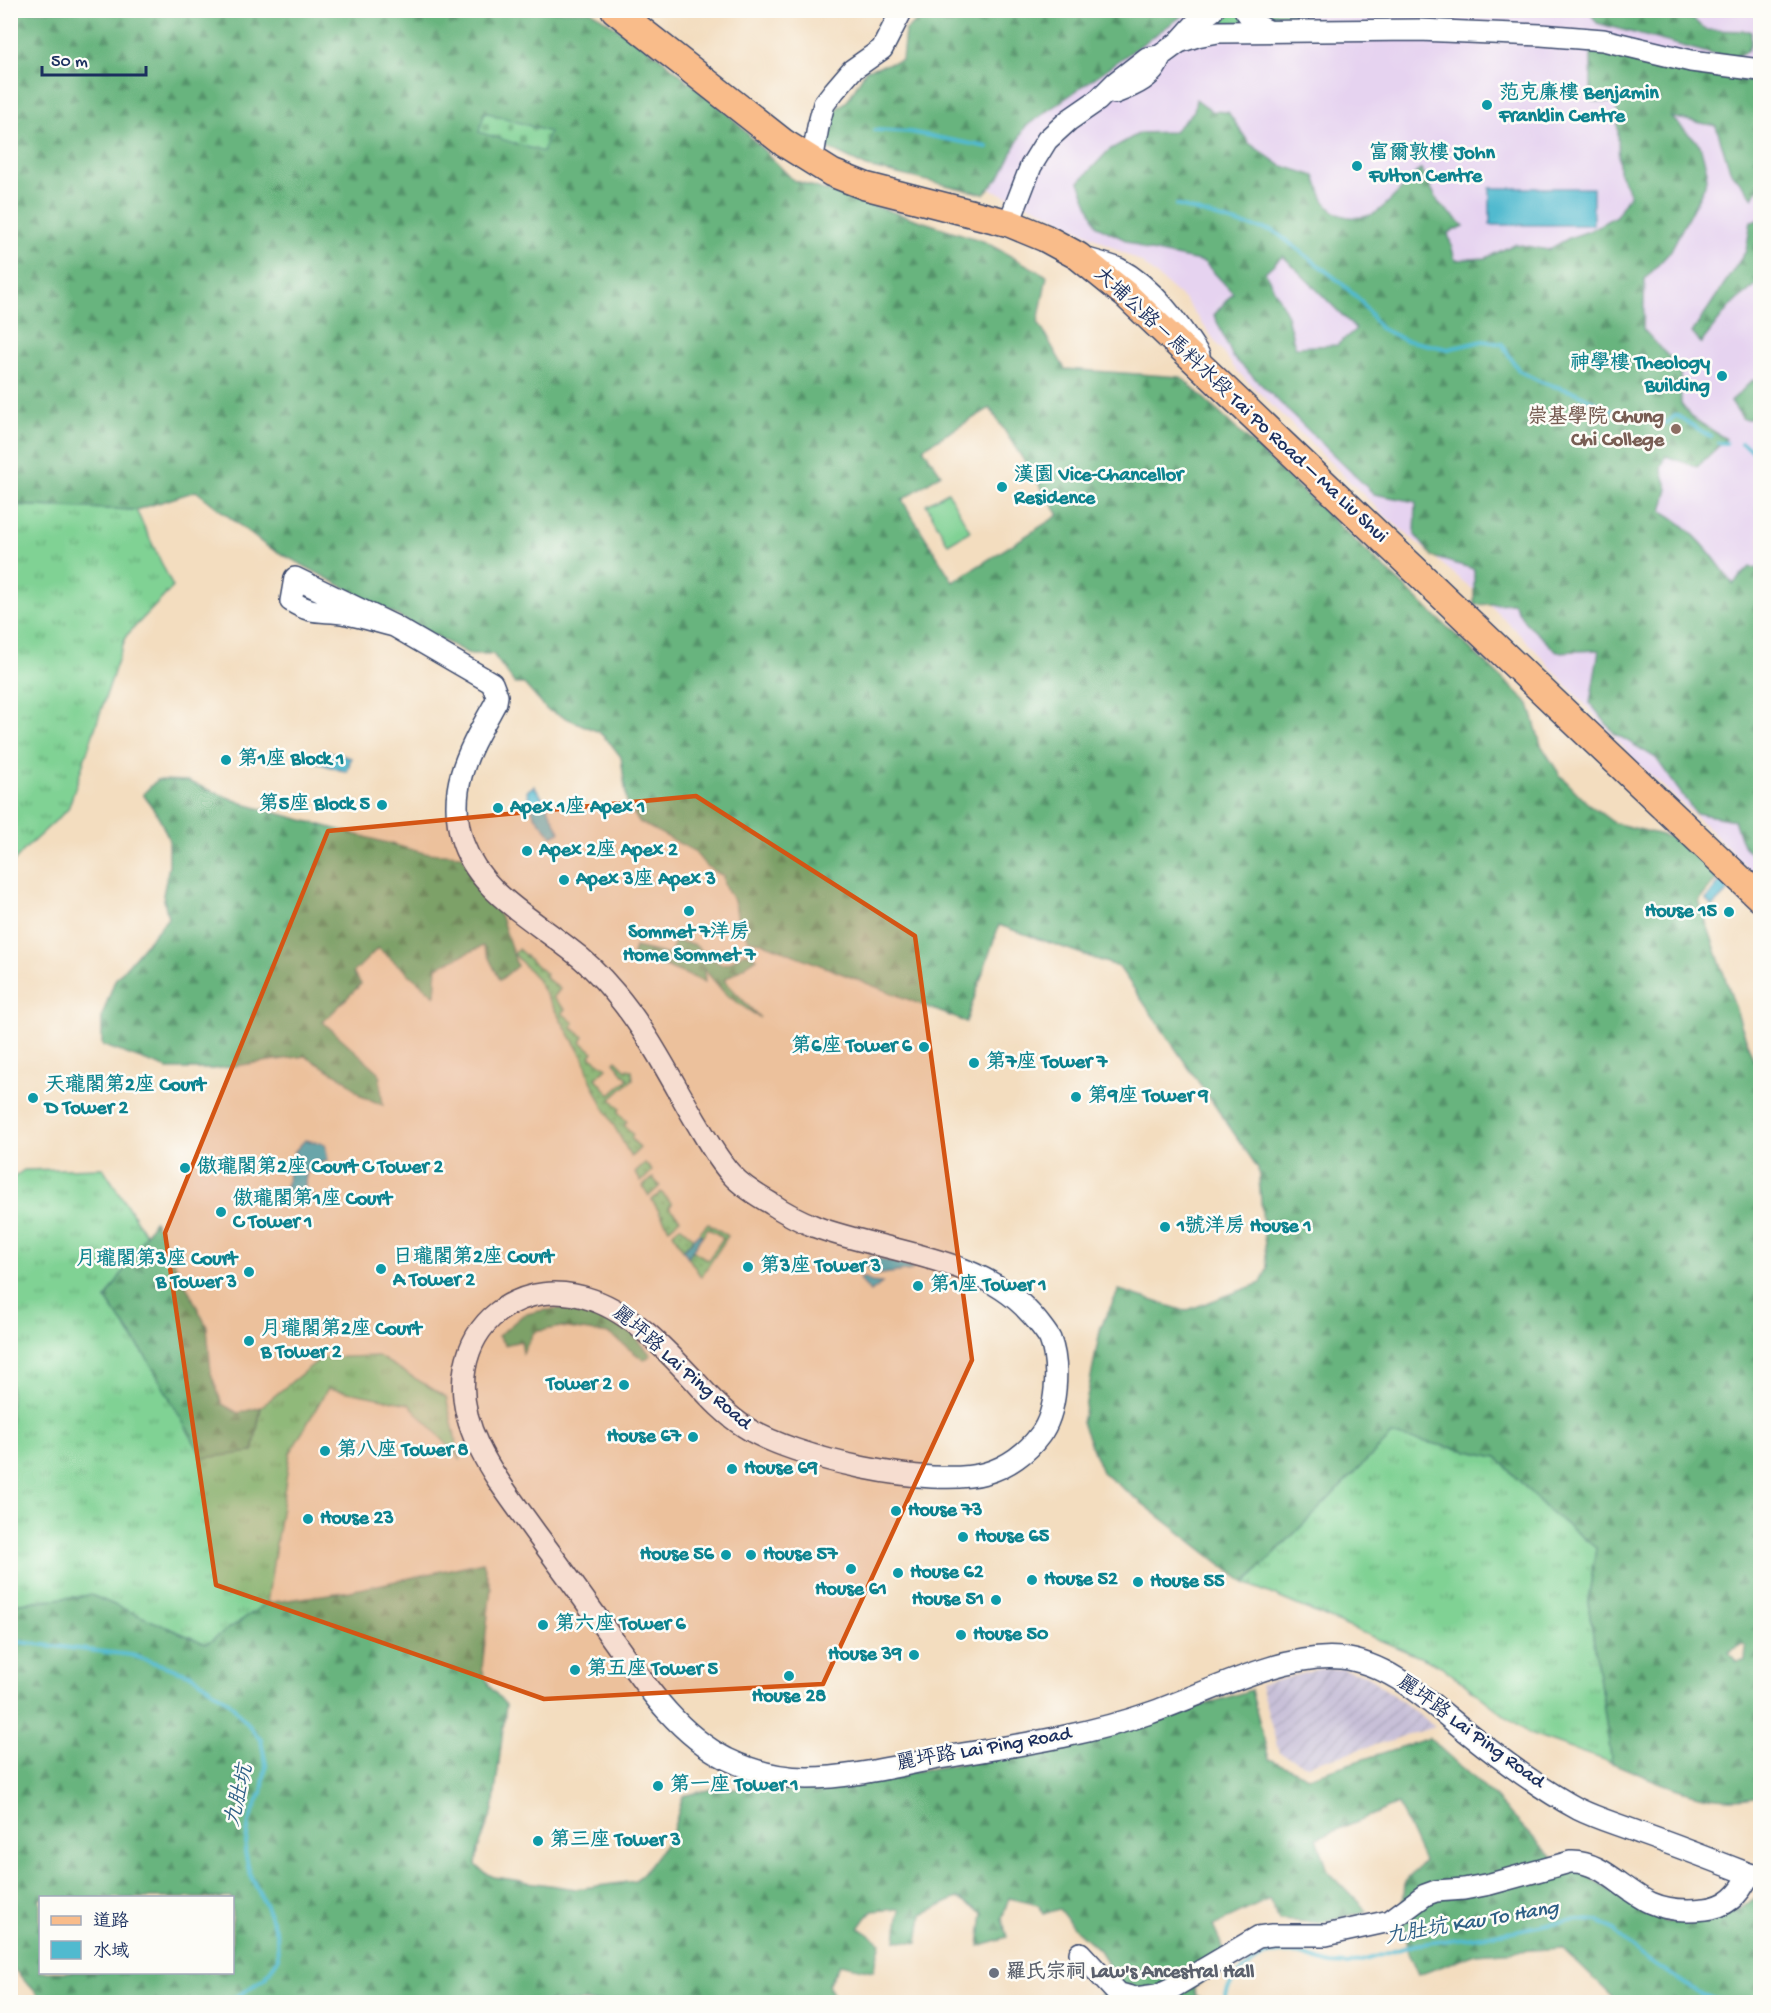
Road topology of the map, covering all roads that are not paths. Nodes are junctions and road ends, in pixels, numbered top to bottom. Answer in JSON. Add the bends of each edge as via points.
{"nodes":[{"id":1,"x":615,"y":10,"type":"edge"},
{"id":2,"x":902,"y":10,"type":"edge"},
{"id":3,"x":1213,"y":10,"type":"edge"},
{"id":4,"x":1245,"y":10,"type":"edge"},
{"id":5,"x":1308,"y":21,"type":"edge"},
{"id":6,"x":1268,"y":31,"type":"junction"},
{"id":7,"x":1179,"y":42,"type":"junction"},
{"id":8,"x":1761,"y":70,"type":"edge"},
{"id":9,"x":812,"y":162,"type":"junction"},
{"id":10,"x":1009,"y":223,"type":"junction"},
{"id":11,"x":394,"y":626,"type":"dead end"},
{"id":12,"x":1761,"y":898,"type":"edge"},
{"id":13,"x":1755,"y":1875,"type":"edge"},
{"id":14,"x":1080,"y":1953,"type":"dead end"}],
"edges":[{"from":1,"to":9,"type":"main road","name":"大埔公路－馬料水段 Tai Po Road – Ma Liu Shui"},
{"from":2,"to":9,"type":"street","via":[[882,50],[852,70],[824,104]]},
{"from":3,"to":7,"type":"street"},
{"from":4,"to":6,"type":"street","via":[[1256,25]]},
{"from":5,"to":6,"type":"street"},
{"from":5,"to":8,"type":"street","via":[[1603,40],[1691,61]]},
{"from":6,"to":7,"type":"street","via":[[1218,32]]},
{"from":7,"to":10,"type":"street","via":[[1160,56],[1138,64],[1047,140],[1031,166]]},
{"from":9,"to":10,"type":"main road","name":"大埔公路－馬料水段 Tai Po Road – Ma Liu Shui","via":[[865,186]]},
{"from":10,"to":12,"type":"main road","name":"大埔公路－馬料水段 Tai Po Road – Ma Liu Shui","via":[[1078,256],[1125,294]]},
{"from":11,"to":13,"type":"street","name":"麗坪路 Lai Ping Road","via":[[495,688],[496,702],[462,766],[456,797],[464,846],[478,873],[609,985],[633,1015],[718,1158],[736,1181],[815,1227],[947,1263],[975,1276],[1022,1303],[1049,1335],[1054,1401],[1039,1436],[1009,1464],[981,1475],[944,1478],[826,1458],[783,1446],[747,1429],[718,1407],[687,1372],[632,1322],[584,1296],[559,1292],[536,1295],[510,1304],[483,1326],[470,1348],[464,1373],[464,1402],[477,1442],[508,1494],[645,1684],[680,1726],[714,1752],[753,1770],[785,1777],[834,1776],[1087,1731],[1293,1662],[1349,1659],[1395,1678],[1521,1774],[1582,1811]]},
{"from":13,"to":14,"type":"street","via":[[1733,1899],[1712,1909],[1676,1910],[1651,1903],[1593,1866],[1570,1862],[1491,1884],[1436,1891],[1390,1921],[1326,1935],[1258,1937],[1172,1988],[1135,1998],[1117,1993]]}]}
